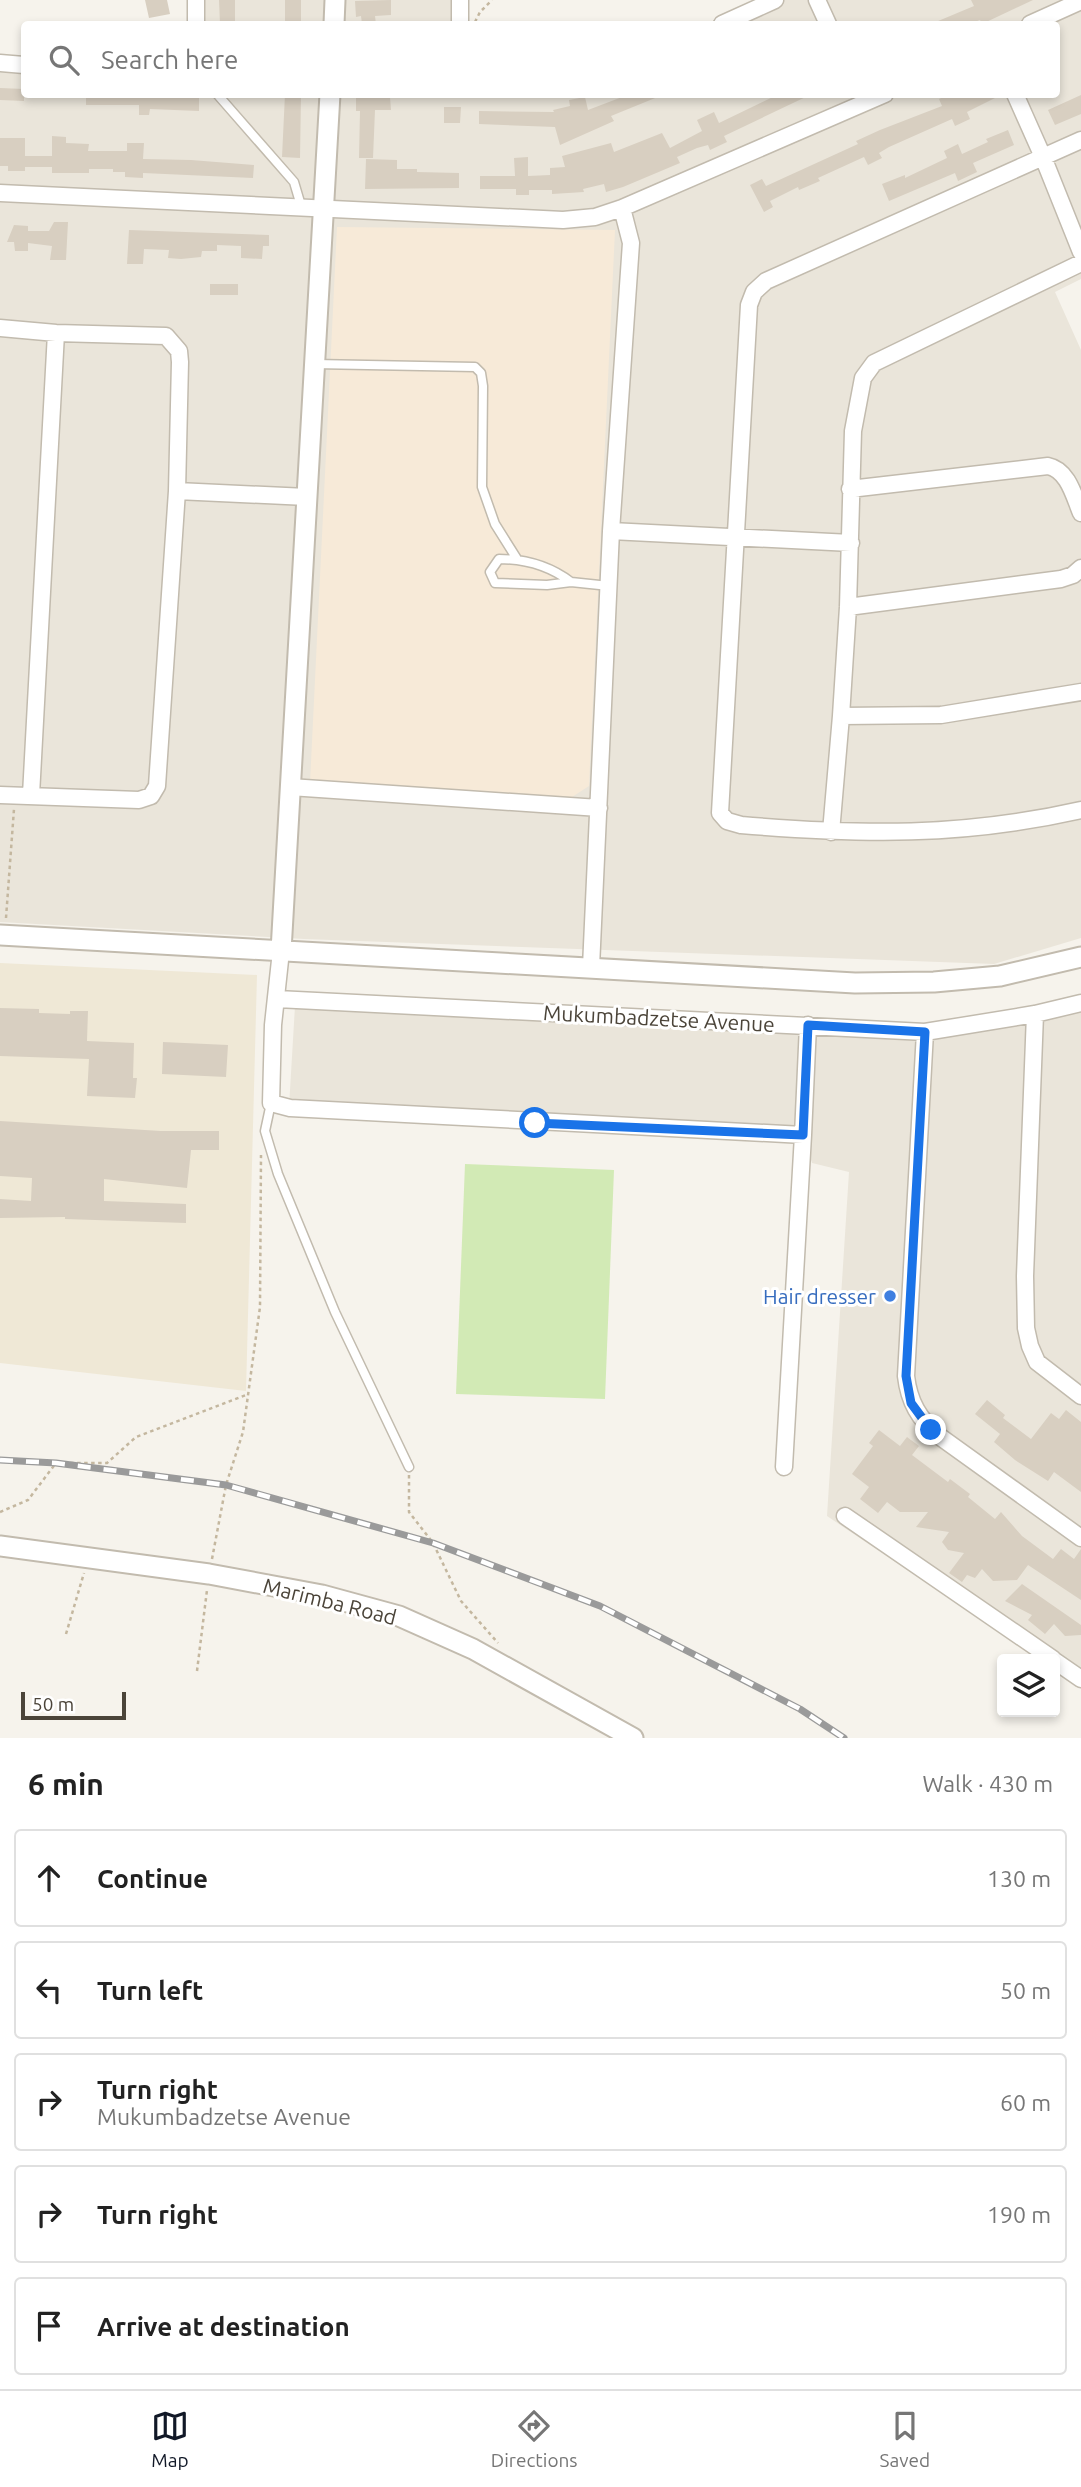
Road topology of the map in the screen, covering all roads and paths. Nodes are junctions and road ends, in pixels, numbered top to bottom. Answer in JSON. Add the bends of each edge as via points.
{"nodes":[{"id":1,"x":196,"y":0,"type":"edge"},
{"id":2,"x":335,"y":0,"type":"edge"},
{"id":3,"x":460,"y":0,"type":"edge"},
{"id":4,"x":492,"y":0,"type":"edge"},
{"id":5,"x":775,"y":0,"type":"edge"},
{"id":6,"x":817,"y":0,"type":"edge"},
{"id":7,"x":1081,"y":1,"type":"edge"},
{"id":8,"x":196,"y":21,"type":"edge"},
{"id":9,"x":334,"y":21,"type":"edge"},
{"id":10,"x":460,"y":21,"type":"edge"},
{"id":11,"x":477,"y":21,"type":"edge"},
{"id":12,"x":729,"y":21,"type":"edge"},
{"id":13,"x":827,"y":21,"type":"edge"},
{"id":14,"x":1037,"y":21,"type":"edge"},
{"id":15,"x":0,"y":63,"type":"edge"},
{"id":16,"x":21,"y":65,"type":"edge"},
{"id":17,"x":220,"y":98,"type":"edge"},
{"id":18,"x":330,"y":98,"type":"edge"},
{"id":19,"x":1017,"y":98,"type":"edge"},
{"id":20,"x":862,"y":99,"type":"edge"},
{"id":21,"x":1081,"y":140,"type":"edge"},
{"id":22,"x":1043,"y":157,"type":"junction"},
{"id":23,"x":0,"y":193,"type":"edge"},
{"id":24,"x":622,"y":208,"type":"junction"},
{"id":25,"x":302,"y":209,"type":"junction"},
{"id":26,"x":323,"y":210,"type":"junction"},
{"id":27,"x":1081,"y":251,"type":"edge"},
{"id":28,"x":1081,"y":263,"type":"edge"},
{"id":29,"x":0,"y":328,"type":"edge"},
{"id":30,"x":56,"y":333,"type":"junction"},
{"id":31,"x":314,"y":364,"type":"junction"},
{"id":32,"x":850,"y":489,"type":"junction"},
{"id":33,"x":177,"y":491,"type":"junction"},
{"id":34,"x":307,"y":497,"type":"junction"},
{"id":35,"x":1081,"y":513,"type":"edge"},
{"id":36,"x":611,"y":531,"type":"junction"},
{"id":37,"x":734,"y":539,"type":"junction"},
{"id":38,"x":851,"y":543,"type":"junction"},
{"id":39,"x":517,"y":559,"type":"junction"},
{"id":40,"x":1081,"y":568,"type":"edge"},
{"id":41,"x":571,"y":582,"type":"junction"},
{"id":42,"x":609,"y":586,"type":"junction"},
{"id":43,"x":848,"y":607,"type":"junction"},
{"id":44,"x":1081,"y":692,"type":"edge"},
{"id":45,"x":841,"y":716,"type":"junction"},
{"id":46,"x":290,"y":787,"type":"junction"},
{"id":47,"x":16,"y":795,"type":"edge"},
{"id":48,"x":599,"y":808,"type":"junction"},
{"id":49,"x":1081,"y":810,"type":"edge"},
{"id":50,"x":831,"y":832,"type":"junction"},
{"id":51,"x":2,"y":935,"type":"edge"},
{"id":52,"x":281,"y":951,"type":"junction"},
{"id":53,"x":1081,"y":957,"type":"edge"},
{"id":54,"x":590,"y":967,"type":"junction"},
{"id":55,"x":276,"y":999,"type":"junction"},
{"id":56,"x":1081,"y":1003,"type":"edge"},
{"id":57,"x":1035,"y":1014,"type":"junction"},
{"id":58,"x":808,"y":1025,"type":"junction"},
{"id":59,"x":925,"y":1032,"type":"junction"},
{"id":60,"x":271,"y":1103,"type":"junction"},
{"id":61,"x":265,"y":1131,"type":"junction"},
{"id":62,"x":803,"y":1135,"type":"junction"},
{"id":63,"x":247,"y":1395,"type":"junction"},
{"id":64,"x":1081,"y":1396,"type":"edge"},
{"id":65,"x":409,"y":1467,"type":"joint"},
{"id":66,"x":784,"y":1467,"type":"dead end"},
{"id":67,"x":0,"y":1512,"type":"edge"},
{"id":68,"x":845,"y":1516,"type":"dead end"},
{"id":69,"x":1081,"y":1538,"type":"edge"},
{"id":70,"x":0,"y":1546,"type":"edge"},
{"id":71,"x":89,"y":1556,"type":"junction"},
{"id":72,"x":209,"y":1574,"type":"junction"},
{"id":73,"x":66,"y":1633,"type":"dead end"},
{"id":74,"x":1045,"y":1654,"type":"edge"},
{"id":75,"x":1060,"y":1664,"type":"edge"},
{"id":76,"x":508,"y":1668,"type":"junction"},
{"id":77,"x":197,"y":1671,"type":"dead end"},
{"id":78,"x":1081,"y":1679,"type":"edge"},
{"id":79,"x":633,"y":1738,"type":"edge"}],
"edges":[{"from":1,"to":8,"type":"street"},
{"from":2,"to":9,"type":"street"},
{"from":3,"to":10,"type":"street"},
{"from":4,"to":11,"type":"path"},
{"from":5,"to":12,"type":"street"},
{"from":6,"to":13,"type":"street"},
{"from":7,"to":14,"type":"street"},
{"from":15,"to":16,"type":"street"},
{"from":17,"to":25,"type":"lane","via":[[294,182]]},
{"from":18,"to":26,"type":"street"},
{"from":19,"to":22,"type":"street"},
{"from":20,"to":24,"type":"street"},
{"from":21,"to":22,"type":"street"},
{"from":22,"to":27,"type":"street"},
{"from":22,"to":37,"type":"street","via":[[759,285],[748,305]]},
{"from":23,"to":25,"type":"street"},
{"from":24,"to":26,"type":"street","via":[[564,220]]},
{"from":24,"to":36,"type":"street","via":[[631,243]]},
{"from":25,"to":26,"type":"street"},
{"from":26,"to":31,"type":"street"},
{"from":28,"to":32,"type":"street","via":[[874,363],[859,391]]},
{"from":29,"to":30,"type":"street"},
{"from":30,"to":33,"type":"street","via":[[166,336],[174,345],[180,362]]},
{"from":30,"to":47,"type":"street"},
{"from":31,"to":34,"type":"street"},
{"from":31,"to":39,"type":"lane","via":[[475,367],[483,386],[482,487],[495,524]]},
{"from":32,"to":35,"type":"street","via":[[1048,466],[1064,474]]},
{"from":32,"to":38,"type":"street"},
{"from":33,"to":34,"type":"street"},
{"from":33,"to":47,"type":"street","via":[[157,786],[151,796],[139,800]]},
{"from":34,"to":46,"type":"street"},
{"from":36,"to":37,"type":"street"},
{"from":36,"to":42,"type":"street"},
{"from":37,"to":38,"type":"street"},
{"from":37,"to":50,"type":"street","via":[[720,813],[724,820],[741,825]]},
{"from":38,"to":43,"type":"street"},
{"from":39,"to":41,"type":"lane","via":[[557,571]]},
{"from":39,"to":41,"type":"lane","via":[[495,562],[490,572],[495,583]]},
{"from":40,"to":43,"type":"street","via":[[1061,579]]},
{"from":41,"to":42,"type":"lane"},
{"from":42,"to":48,"type":"street"},
{"from":43,"to":45,"type":"street"},
{"from":44,"to":45,"type":"street","via":[[941,715]]},
{"from":45,"to":50,"type":"street"},
{"from":46,"to":48,"type":"street"},
{"from":46,"to":52,"type":"street"},
{"from":47,"to":51,"type":"path"},
{"from":48,"to":54,"type":"street"},
{"from":49,"to":50,"type":"street","via":[[995,827]]},
{"from":51,"to":52,"type":"street"},
{"from":52,"to":54,"type":"street"},
{"from":52,"to":55,"type":"street"},
{"from":53,"to":54,"type":"street","via":[[1000,976],[895,983]]},
{"from":55,"to":58,"type":"street","name":"Mukumbadzetse Avenue"},
{"from":55,"to":60,"type":"street"},
{"from":56,"to":57,"type":"street","name":"Mukumbadzetse Avenue"},
{"from":57,"to":59,"type":"street","name":"Mukumbadzetse Avenue"},
{"from":57,"to":64,"type":"street","via":[[1026,1328],[1037,1362]]},
{"from":58,"to":59,"type":"street","name":"Mukumbadzetse Avenue"},
{"from":58,"to":62,"type":"street"},
{"from":59,"to":69,"type":"street","via":[[906,1376],[911,1403],[939,1436]]},
{"from":60,"to":61,"type":"lane"},
{"from":60,"to":62,"type":"street","via":[[302,1110]]},
{"from":61,"to":63,"type":"path","via":[[260,1163],[260,1307]]},
{"from":61,"to":65,"type":"lane","via":[[335,1312]]},
{"from":62,"to":66,"type":"street"},
{"from":63,"to":67,"type":"path","via":[[136,1437],[107,1463],[56,1463],[28,1500]]},
{"from":63,"to":72,"type":"path","via":[[243,1432],[226,1485]]},
{"from":65,"to":76,"type":"path","via":[[409,1512],[433,1543],[461,1601],[503,1648]]},
{"from":68,"to":74,"type":"street"},
{"from":70,"to":71,"type":"street","name":"Marimba Road"},
{"from":71,"to":72,"type":"street","name":"Marimba Road"},
{"from":71,"to":73,"type":"path"},
{"from":72,"to":76,"type":"street","name":"Marimba Road","via":[[322,1595],[399,1616]]},
{"from":72,"to":77,"type":"path"},
{"from":75,"to":78,"type":"street"},
{"from":76,"to":79,"type":"street","name":"Marimba Road"}]}
